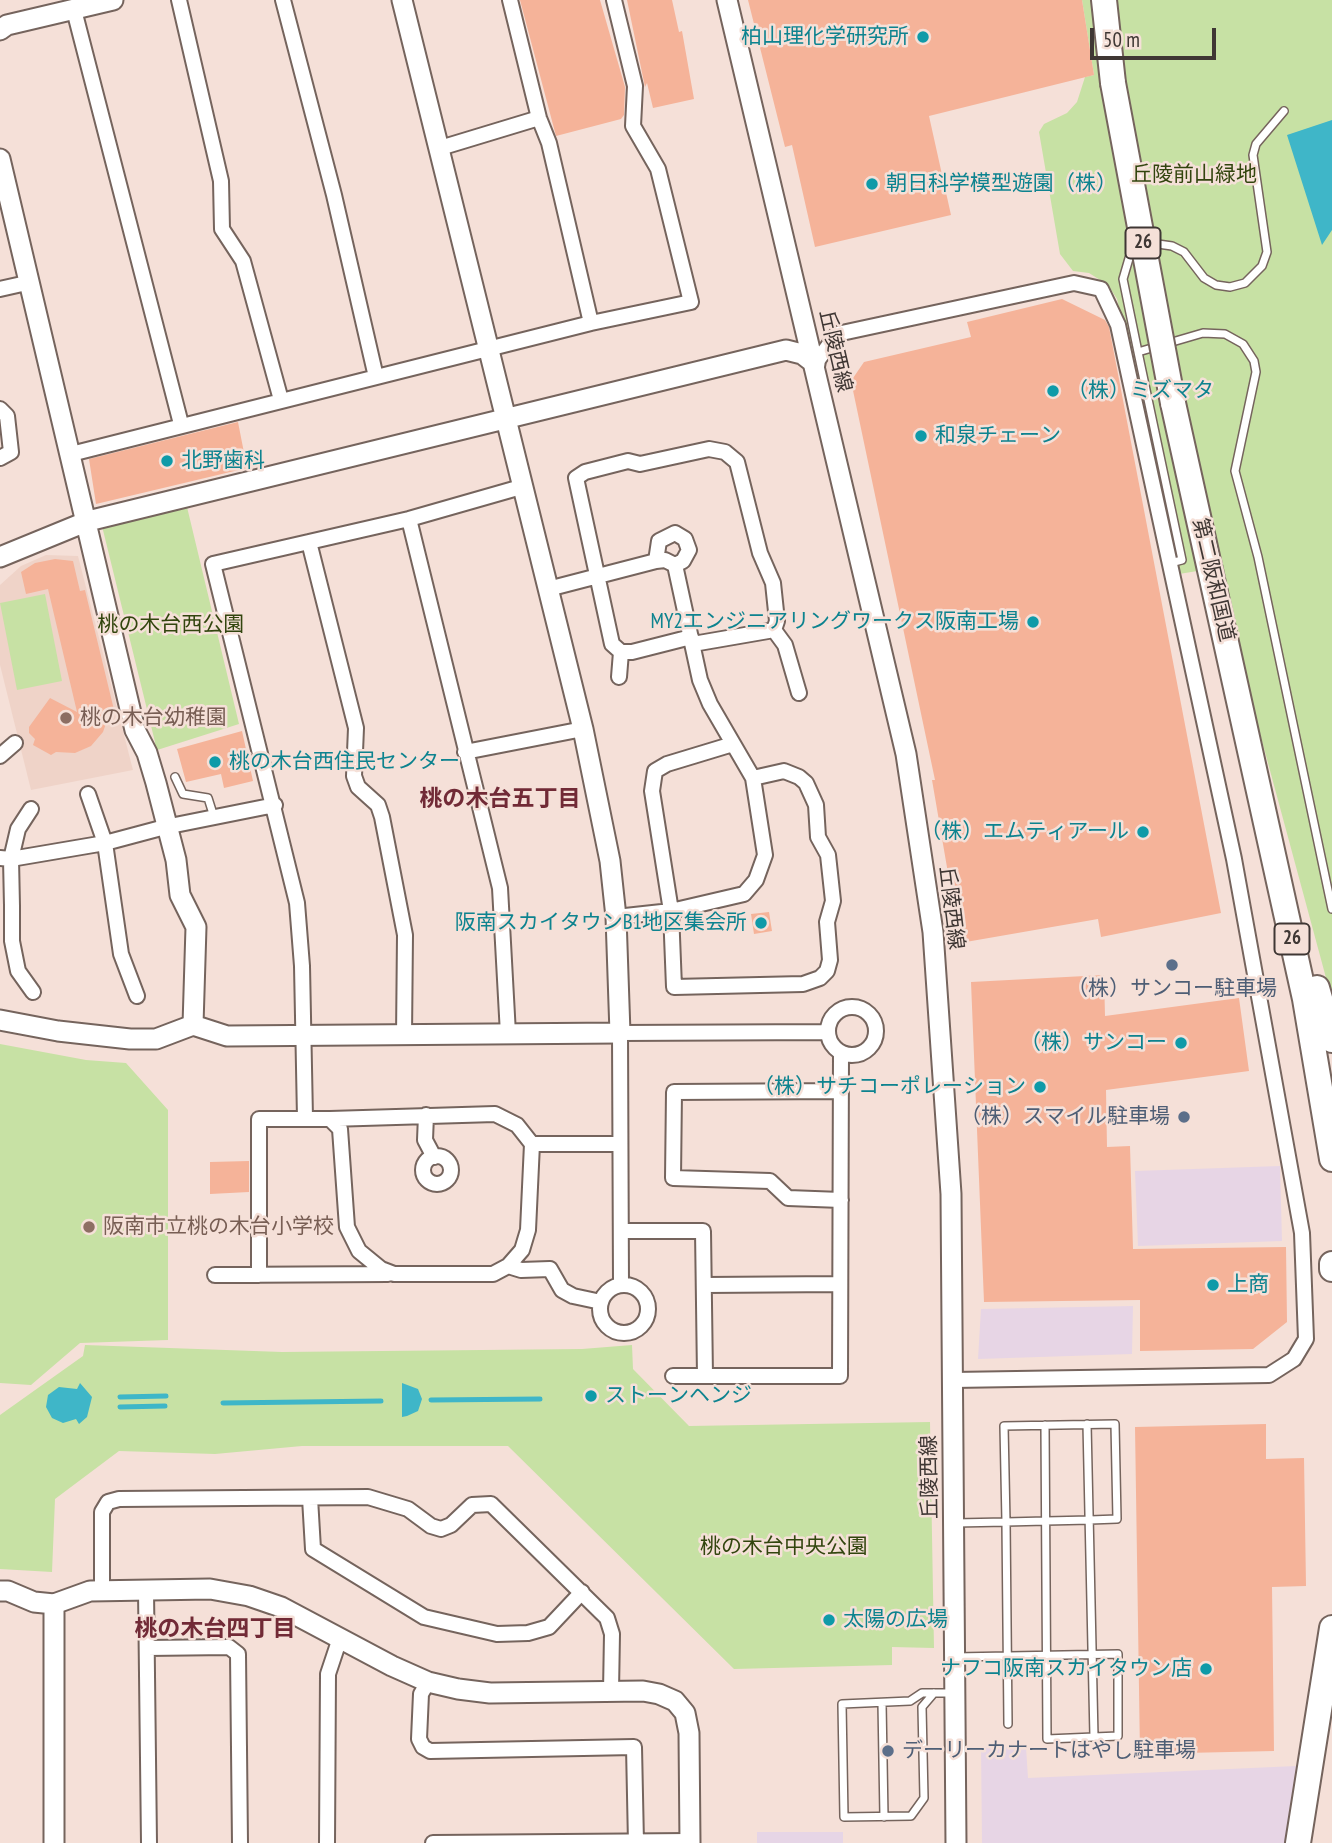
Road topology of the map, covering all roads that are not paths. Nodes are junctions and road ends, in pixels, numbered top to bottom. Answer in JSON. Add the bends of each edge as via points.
{"nodes":[{"id":1,"x":113,"y":0,"type":"edge"},
{"id":2,"x":179,"y":0,"type":"edge"},
{"id":3,"x":283,"y":0,"type":"edge"},
{"id":4,"x":402,"y":0,"type":"edge"},
{"id":5,"x":510,"y":0,"type":"edge"},
{"id":6,"x":614,"y":0,"type":"edge"},
{"id":7,"x":727,"y":0,"type":"edge"},
{"id":8,"x":1104,"y":0,"type":"edge"},
{"id":9,"x":74,"y":10,"type":"junction"},
{"id":10,"x":0,"y":30,"type":"edge"},
{"id":11,"x":1284,"y":111,"type":"dead end"},
{"id":12,"x":539,"y":118,"type":"junction"},
{"id":13,"x":440,"y":148,"type":"junction"},
{"id":14,"x":0,"y":159,"type":"edge"},
{"id":15,"x":31,"y":282,"type":"junction"},
{"id":16,"x":0,"y":289,"type":"edge"},
{"id":17,"x":591,"y":323,"type":"junction"},
{"id":18,"x":488,"y":351,"type":"junction"},
{"id":19,"x":1138,"y":352,"type":"junction"},
{"id":20,"x":815,"y":364,"type":"junction"},
{"id":21,"x":376,"y":377,"type":"junction"},
{"id":22,"x":281,"y":400,"type":"junction"},
{"id":23,"x":0,"y":410,"type":"edge"},
{"id":24,"x":505,"y":421,"type":"junction"},
{"id":25,"x":181,"y":424,"type":"junction"},
{"id":26,"x":71,"y":454,"type":"junction"},
{"id":27,"x":0,"y":458,"type":"edge"},
{"id":28,"x":521,"y":487,"type":"junction"},
{"id":29,"x":409,"y":519,"type":"junction"},
{"id":30,"x":88,"y":521,"type":"junction"},
{"id":31,"x":309,"y":542,"type":"junction"},
{"id":32,"x":0,"y":558,"type":"edge"},
{"id":33,"x":656,"y":561,"type":"junction"},
{"id":34,"x":1170,"y":563,"type":"junction"},
{"id":35,"x":675,"y":565,"type":"junction"},
{"id":36,"x":599,"y":575,"type":"junction"},
{"id":37,"x":548,"y":589,"type":"junction"},
{"id":38,"x":774,"y":630,"type":"junction"},
{"id":39,"x":692,"y":640,"type":"junction"},
{"id":40,"x":621,"y":652,"type":"junction"},
{"id":41,"x":619,"y":677,"type":"dead end"},
{"id":42,"x":799,"y":693,"type":"dead end"},
{"id":43,"x":1245,"y":720,"type":"junction"},
{"id":44,"x":583,"y":729,"type":"junction"},
{"id":45,"x":15,"y":743,"type":"dead end"},
{"id":46,"x":733,"y":744,"type":"junction"},
{"id":47,"x":466,"y":752,"type":"junction"},
{"id":48,"x":0,"y":756,"type":"edge"},
{"id":49,"x":176,"y":777,"type":"dead end"},
{"id":50,"x":753,"y":778,"type":"junction"},
{"id":51,"x":88,"y":794,"type":"dead end"},
{"id":52,"x":275,"y":805,"type":"junction"},
{"id":53,"x":31,"y":809,"type":"dead end"},
{"id":54,"x":214,"y":817,"type":"junction"},
{"id":55,"x":165,"y":827,"type":"junction"},
{"id":56,"x":105,"y":843,"type":"junction"},
{"id":57,"x":6,"y":858,"type":"edge"},
{"id":58,"x":1332,"y":909,"type":"edge"},
{"id":59,"x":671,"y":911,"type":"junction"},
{"id":60,"x":616,"y":918,"type":"junction"},
{"id":61,"x":33,"y":992,"type":"dead end"},
{"id":62,"x":137,"y":996,"type":"dead end"},
{"id":63,"x":0,"y":1020,"type":"edge"},
{"id":64,"x":193,"y":1025,"type":"junction"},
{"id":65,"x":828,"y":1032,"type":"junction"},
{"id":66,"x":620,"y":1033,"type":"junction"},
{"id":67,"x":508,"y":1034,"type":"junction"},
{"id":68,"x":404,"y":1036,"type":"junction"},
{"id":69,"x":304,"y":1038,"type":"junction"},
{"id":70,"x":1332,"y":1040,"type":"edge"},
{"id":71,"x":841,"y":1053,"type":"junction"},
{"id":72,"x":841,"y":1091,"type":"junction"},
{"id":73,"x":426,"y":1115,"type":"junction"},
{"id":74,"x":305,"y":1118,"type":"junction"},
{"id":75,"x":330,"y":1119,"type":"junction"},
{"id":76,"x":532,"y":1144,"type":"junction"},
{"id":77,"x":620,"y":1144,"type":"junction"},
{"id":78,"x":434,"y":1157,"type":"dead end"},
{"id":79,"x":1332,"y":1159,"type":"edge"},
{"id":80,"x":841,"y":1200,"type":"junction"},
{"id":81,"x":621,"y":1231,"type":"junction"},
{"id":82,"x":508,"y":1266,"type":"junction"},
{"id":83,"x":394,"y":1274,"type":"junction"},
{"id":84,"x":215,"y":1275,"type":"dead end"},
{"id":85,"x":259,"y":1275,"type":"junction"},
{"id":86,"x":839,"y":1284,"type":"junction"},
{"id":87,"x":621,"y":1285,"type":"junction"},
{"id":88,"x":705,"y":1285,"type":"junction"},
{"id":89,"x":601,"y":1302,"type":"junction"},
{"id":90,"x":673,"y":1376,"type":"dead end"},
{"id":91,"x":705,"y":1376,"type":"junction"},
{"id":92,"x":953,"y":1380,"type":"junction"},
{"id":93,"x":1087,"y":1424,"type":"junction"},
{"id":94,"x":1045,"y":1425,"type":"junction"},
{"id":95,"x":310,"y":1498,"type":"junction"},
{"id":96,"x":1090,"y":1520,"type":"junction"},
{"id":97,"x":1046,"y":1521,"type":"junction"},
{"id":98,"x":1006,"y":1522,"type":"junction"},
{"id":99,"x":953,"y":1523,"type":"junction"},
{"id":100,"x":102,"y":1590,"type":"junction"},
{"id":101,"x":146,"y":1590,"type":"junction"},
{"id":102,"x":0,"y":1591,"type":"edge"},
{"id":103,"x":582,"y":1592,"type":"junction"},
{"id":104,"x":54,"y":1604,"type":"junction"},
{"id":105,"x":1332,"y":1628,"type":"edge"},
{"id":106,"x":340,"y":1638,"type":"junction"},
{"id":107,"x":147,"y":1648,"type":"junction"},
{"id":108,"x":1092,"y":1655,"type":"junction"},
{"id":109,"x":1007,"y":1656,"type":"junction"},
{"id":110,"x":1046,"y":1656,"type":"junction"},
{"id":111,"x":954,"y":1657,"type":"junction"},
{"id":112,"x":428,"y":1682,"type":"junction"},
{"id":113,"x":611,"y":1691,"type":"junction"},
{"id":114,"x":934,"y":1693,"type":"junction"},
{"id":115,"x":955,"y":1693,"type":"junction"},
{"id":116,"x":882,"y":1703,"type":"junction"},
{"id":117,"x":1008,"y":1724,"type":"dead end"},
{"id":118,"x":1094,"y":1737,"type":"junction"},
{"id":119,"x":884,"y":1817,"type":"junction"},
{"id":120,"x":636,"y":1842,"type":"edge"},
{"id":121,"x":690,"y":1842,"type":"edge"},
{"id":122,"x":54,"y":1843,"type":"edge"},
{"id":123,"x":149,"y":1843,"type":"edge"},
{"id":124,"x":240,"y":1843,"type":"edge"},
{"id":125,"x":327,"y":1843,"type":"edge"},
{"id":126,"x":433,"y":1843,"type":"edge"},
{"id":127,"x":956,"y":1843,"type":"edge"},
{"id":128,"x":1298,"y":1843,"type":"edge"}],
"edges":[{"from":1,"to":9,"type":"street"},
{"from":2,"to":22,"type":"street","via":[[221,181],[222,229],[243,261]]},
{"from":3,"to":21,"type":"street"},
{"from":4,"to":13,"type":"street"},
{"from":5,"to":12,"type":"street"},
{"from":6,"to":17,"type":"street","via":[[635,86],[634,126],[658,169],[691,302]]},
{"from":7,"to":20,"type":"street","name":"丘陵西線"},
{"from":8,"to":43,"type":"highway","name":"第二阪和国道","number":"26","bridge":true,"via":[[1113,83],[1173,403]]},
{"from":9,"to":10,"type":"street"},
{"from":9,"to":25,"type":"street"},
{"from":11,"to":19,"type":"lane","via":[[1256,144],[1253,155],[1267,252],[1262,266],[1245,283],[1230,287],[1205,278],[1184,252],[1172,246],[1158,244],[1130,255],[1122,279]]},
{"from":12,"to":13,"type":"street"},
{"from":12,"to":17,"type":"street","via":[[549,143]]},
{"from":13,"to":18,"type":"street"},
{"from":14,"to":15,"type":"street"},
{"from":15,"to":16,"type":"street"},
{"from":15,"to":26,"type":"street"},
{"from":17,"to":18,"type":"street"},
{"from":18,"to":21,"type":"street"},
{"from":18,"to":24,"type":"street"},
{"from":19,"to":34,"type":"lane","via":[[1182,560]]},
{"from":19,"to":58,"type":"lane","via":[[1214,332],[1242,344],[1254,361],[1256,372],[1235,471],[1258,557]]},
{"from":20,"to":24,"type":"street","via":[[786,350]]},
{"from":20,"to":34,"type":"street","via":[[837,334],[1074,284],[1101,289],[1118,325]]},
{"from":20,"to":92,"type":"street","name":"丘陵西線","via":[[906,754],[933,932],[951,1194]]},
{"from":21,"to":22,"type":"street"},
{"from":22,"to":25,"type":"street"},
{"from":23,"to":27,"type":"street","via":[[7,416],[11,452]]},
{"from":24,"to":28,"type":"street"},
{"from":24,"to":30,"type":"street"},
{"from":25,"to":26,"type":"street"},
{"from":26,"to":30,"type":"street"},
{"from":28,"to":29,"type":"street"},
{"from":28,"to":37,"type":"street"},
{"from":29,"to":31,"type":"street"},
{"from":29,"to":47,"type":"street"},
{"from":30,"to":32,"type":"street"},
{"from":30,"to":55,"type":"street","via":[[135,730],[147,753]]},
{"from":31,"to":52,"type":"street","via":[[213,564]]},
{"from":31,"to":68,"type":"street","via":[[356,728],[354,776],[382,817],[405,935]]},
{"from":33,"to":35,"type":"street"},
{"from":33,"to":35,"type":"street","via":[[659,541],[675,533],[685,539],[689,551]]},
{"from":33,"to":36,"type":"street"},
{"from":34,"to":92,"type":"street","via":[[1234,859],[1302,1233],[1306,1339],[1294,1359],[1269,1375]]},
{"from":35,"to":39,"type":"street"},
{"from":36,"to":37,"type":"street"},
{"from":36,"to":38,"type":"street","via":[[576,478],[628,461],[640,464],[709,449],[725,452],[737,461],[760,553],[773,583],[777,606]]},
{"from":36,"to":40,"type":"street","via":[[612,644]]},
{"from":37,"to":44,"type":"street"},
{"from":38,"to":39,"type":"street"},
{"from":38,"to":42,"type":"street","via":[[785,645]]},
{"from":39,"to":40,"type":"street"},
{"from":39,"to":46,"type":"street","via":[[700,680]]},
{"from":40,"to":41,"type":"street"},
{"from":43,"to":70,"type":"highway","number":"26"},
{"from":43,"to":79,"type":"highway","name":"第二阪和国道","number":"26","via":[[1305,999]]},
{"from":44,"to":47,"type":"street"},
{"from":44,"to":60,"type":"street","via":[[610,861]]},
{"from":45,"to":48,"type":"street"},
{"from":46,"to":50,"type":"street"},
{"from":46,"to":59,"type":"street","via":[[655,771],[652,791]]},
{"from":47,"to":67,"type":"street","via":[[500,888]]},
{"from":49,"to":54,"type":"lane","via":[[183,794],[208,798]]},
{"from":50,"to":59,"type":"street","via":[[765,855],[756,880],[744,894]]},
{"from":50,"to":59,"type":"street","via":[[784,771],[799,777],[816,805],[818,837],[828,855],[833,901],[827,922],[827,971],[803,984],[674,987]]},
{"from":51,"to":56,"type":"street"},
{"from":52,"to":54,"type":"street"},
{"from":52,"to":69,"type":"street","via":[[297,904]]},
{"from":53,"to":57,"type":"street"},
{"from":54,"to":55,"type":"street"},
{"from":55,"to":56,"type":"street"},
{"from":55,"to":64,"type":"street","via":[[176,860],[180,895],[196,927]]},
{"from":56,"to":57,"type":"street"},
{"from":56,"to":62,"type":"street","via":[[121,954]]},
{"from":57,"to":61,"type":"street","via":[[18,971]]},
{"from":59,"to":60,"type":"street"},
{"from":60,"to":66,"type":"street"},
{"from":63,"to":64,"type":"street","via":[[130,1040],[156,1039]]},
{"from":64,"to":69,"type":"street","via":[[227,1036]]},
{"from":65,"to":66,"type":"street"},
{"from":65,"to":71,"type":"street"},
{"from":65,"to":71,"type":"street","via":[[834,1016],[848,1007],[872,1017],[876,1034],[872,1045],[858,1055]]},
{"from":66,"to":67,"type":"street"},
{"from":66,"to":77,"type":"street"},
{"from":67,"to":68,"type":"street"},
{"from":68,"to":69,"type":"street"},
{"from":69,"to":74,"type":"street"},
{"from":71,"to":72,"type":"street"},
{"from":72,"to":80,"type":"street"},
{"from":72,"to":80,"type":"street","via":[[674,1092],[673,1178],[770,1181],[788,1198]]},
{"from":73,"to":75,"type":"street"},
{"from":73,"to":76,"type":"street","via":[[495,1114],[517,1125]]},
{"from":73,"to":78,"type":"street","via":[[425,1140]]},
{"from":74,"to":75,"type":"street"},
{"from":74,"to":85,"type":"street","via":[[259,1119]]},
{"from":75,"to":83,"type":"street","via":[[340,1129],[347,1227],[359,1251]]},
{"from":76,"to":77,"type":"street"},
{"from":76,"to":82,"type":"street","via":[[528,1230],[522,1250]]},
{"from":77,"to":81,"type":"street"},
{"from":80,"to":86,"type":"street"},
{"from":81,"to":87,"type":"street"},
{"from":81,"to":88,"type":"street","via":[[703,1231]]},
{"from":82,"to":83,"type":"street","via":[[493,1275]]},
{"from":82,"to":89,"type":"street","via":[[550,1269],[562,1290]]},
{"from":83,"to":85,"type":"street"},
{"from":84,"to":85,"type":"street"},
{"from":86,"to":88,"type":"street"},
{"from":86,"to":91,"type":"street","via":[[840,1377]]},
{"from":87,"to":89,"type":"street"},
{"from":87,"to":89,"type":"street","via":[[635,1288],[646,1300],[648,1312],[642,1325],[627,1333],[612,1330],[601,1318]]},
{"from":88,"to":91,"type":"street"},
{"from":90,"to":91,"type":"street"},
{"from":92,"to":99,"type":"street","name":"丘陵西線"},
{"from":93,"to":94,"type":"lane"},
{"from":93,"to":96,"type":"lane"},
{"from":93,"to":96,"type":"lane","via":[[1115,1424],[1117,1520]]},
{"from":94,"to":97,"type":"lane"},
{"from":94,"to":98,"type":"lane","via":[[1004,1426]]},
{"from":95,"to":100,"type":"street","via":[[108,1502],[102,1512]]},
{"from":95,"to":103,"type":"street","via":[[368,1497],[408,1509],[441,1529],[472,1505],[491,1504]]},
{"from":95,"to":103,"type":"street","via":[[313,1549],[424,1618],[497,1634],[528,1633],[549,1628]]},
{"from":96,"to":97,"type":"lane"},
{"from":96,"to":108,"type":"lane"},
{"from":97,"to":98,"type":"lane"},
{"from":97,"to":110,"type":"lane"},
{"from":98,"to":99,"type":"lane"},
{"from":98,"to":109,"type":"lane"},
{"from":99,"to":111,"type":"street","name":"丘陵西線"},
{"from":100,"to":101,"type":"street"},
{"from":100,"to":104,"type":"street"},
{"from":101,"to":106,"type":"street","via":[[210,1589],[249,1596]]},
{"from":101,"to":107,"type":"street"},
{"from":102,"to":104,"type":"street"},
{"from":103,"to":113,"type":"street","via":[[607,1618],[612,1634]]},
{"from":104,"to":122,"type":"street"},
{"from":105,"to":128,"type":"highway"},
{"from":106,"to":112,"type":"street"},
{"from":106,"to":125,"type":"street","via":[[328,1674]]},
{"from":107,"to":123,"type":"street"},
{"from":107,"to":124,"type":"street","via":[[229,1647],[238,1654]]},
{"from":108,"to":110,"type":"lane"},
{"from":108,"to":118,"type":"lane"},
{"from":108,"to":118,"type":"lane","via":[[1118,1654],[1118,1736]]},
{"from":109,"to":110,"type":"lane"},
{"from":109,"to":111,"type":"lane"},
{"from":109,"to":117,"type":"lane"},
{"from":110,"to":118,"type":"lane","via":[[1046,1739]]},
{"from":111,"to":115,"type":"street","name":"丘陵西線"},
{"from":112,"to":113,"type":"street","via":[[490,1693]]},
{"from":112,"to":120,"type":"street","via":[[421,1694],[419,1739],[430,1751],[634,1747]]},
{"from":113,"to":121,"type":"street","via":[[659,1694],[685,1713]]},
{"from":114,"to":115,"type":"lane"},
{"from":114,"to":116,"type":"lane","via":[[922,1693],[910,1702]]},
{"from":114,"to":119,"type":"lane","via":[[922,1707],[924,1798],[911,1816]]},
{"from":115,"to":127,"type":"street","name":"丘陵西線"},
{"from":116,"to":119,"type":"lane"},
{"from":116,"to":119,"type":"lane","via":[[842,1704],[844,1817]]},
{"from":120,"to":121,"type":"street"},
{"from":120,"to":126,"type":"street"}]}
